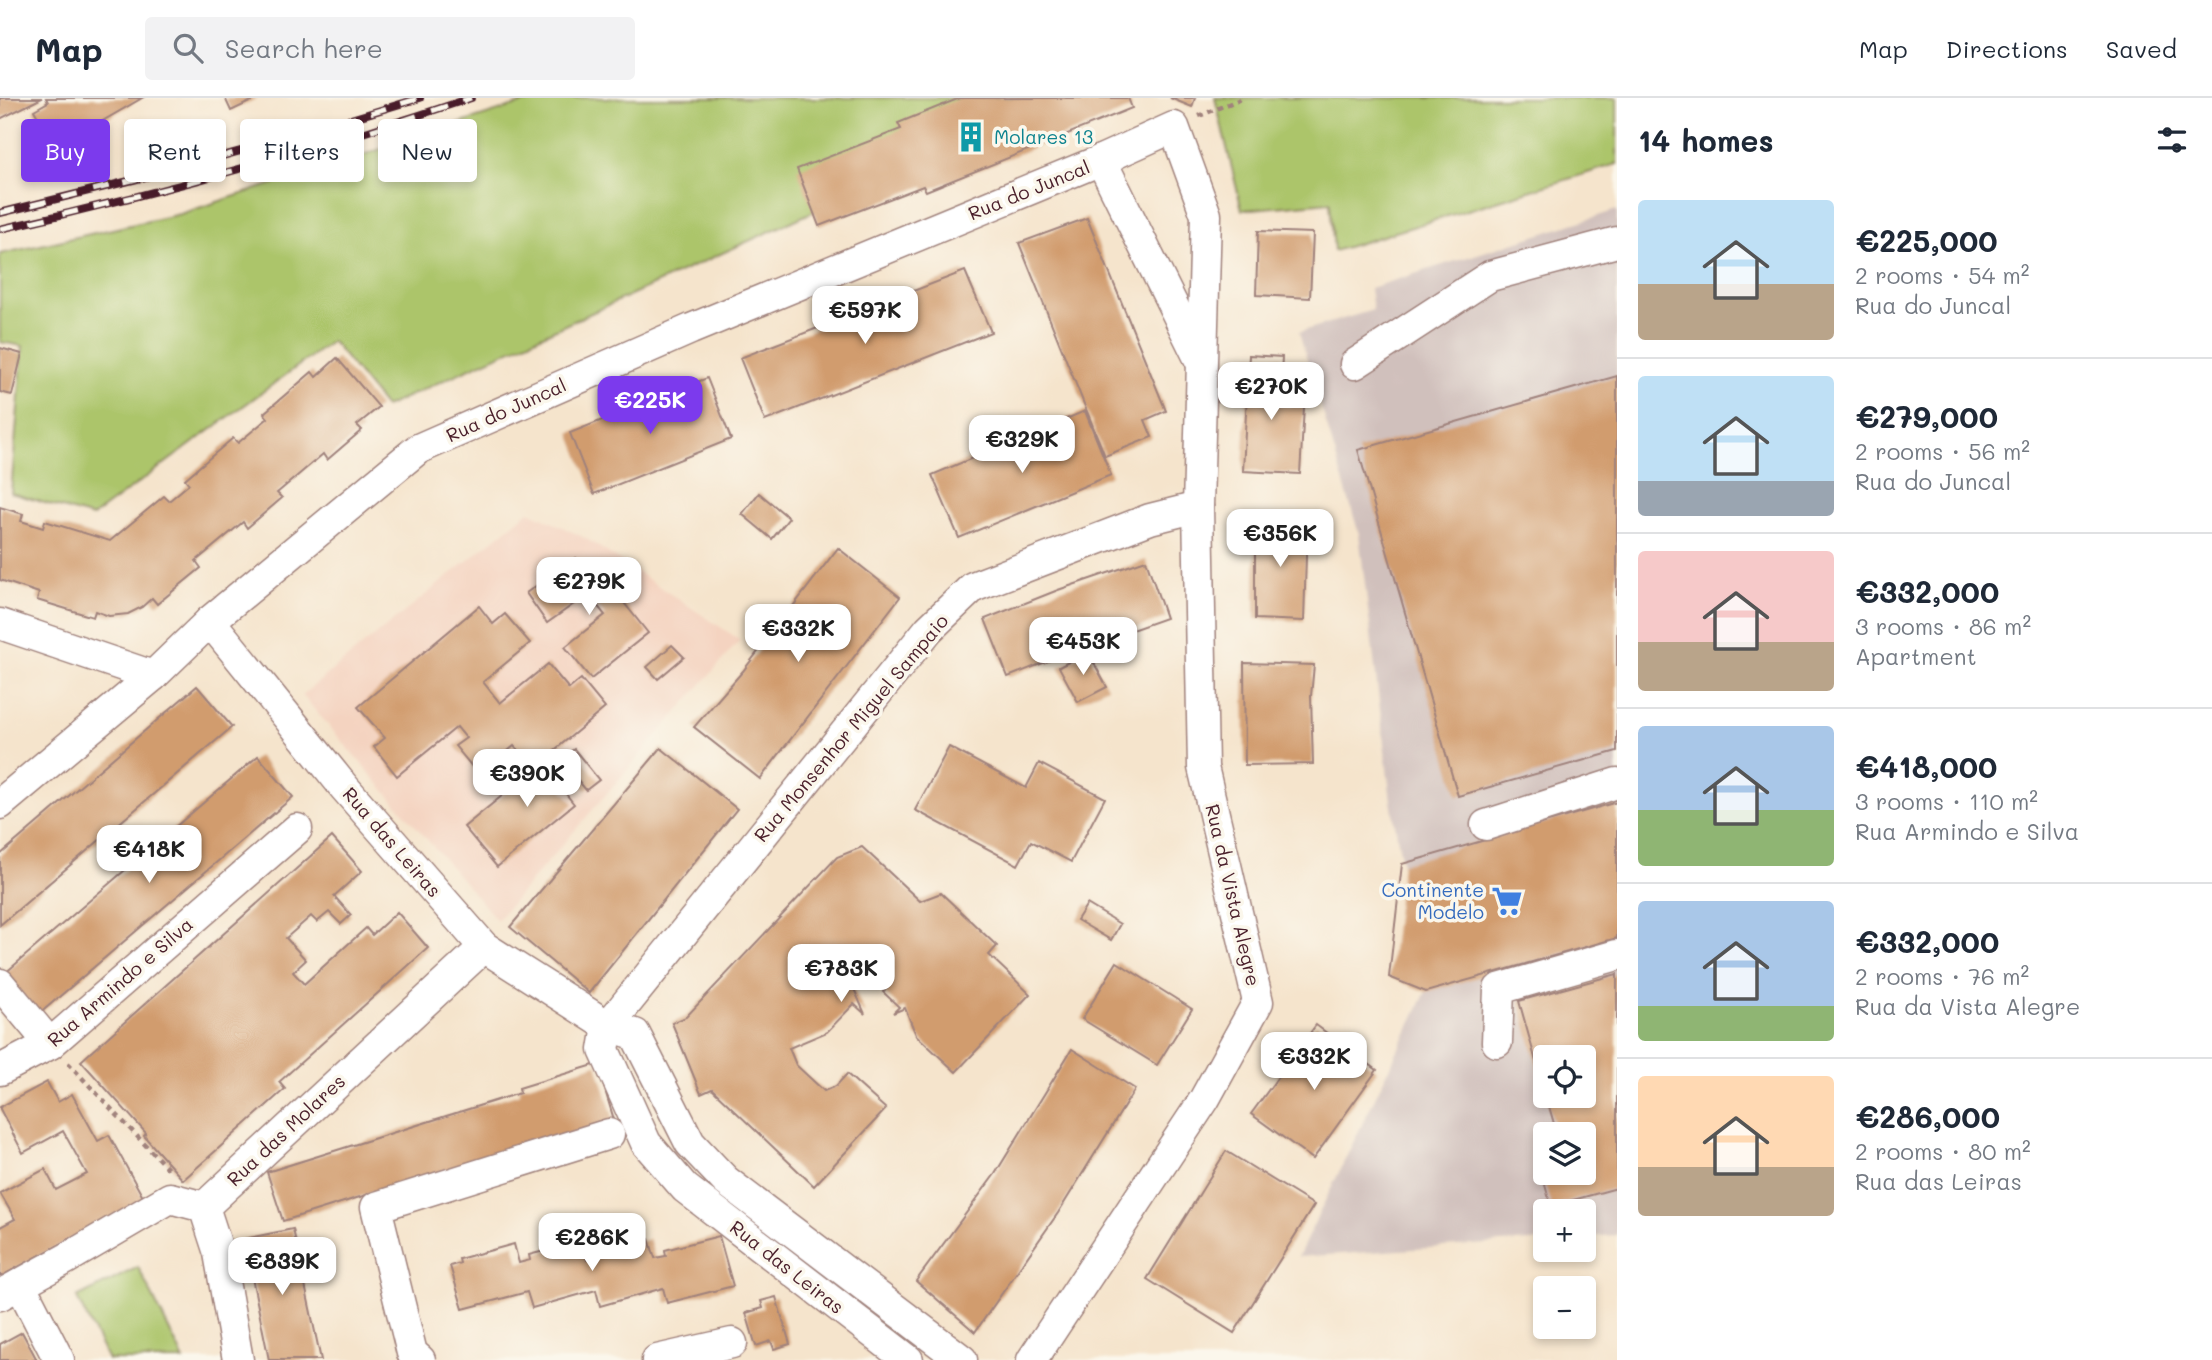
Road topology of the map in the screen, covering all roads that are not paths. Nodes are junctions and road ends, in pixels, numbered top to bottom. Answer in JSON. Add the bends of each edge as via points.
{"nodes":[{"id":1,"x":1174,"y":127,"type":"joint"},
{"id":2,"x":1101,"y":160,"type":"junction"},
{"id":3,"x":1617,"y":242,"type":"edge"},
{"id":4,"x":1355,"y":364,"type":"dead end"},
{"id":5,"x":1202,"y":365,"type":"junction"},
{"id":6,"x":1198,"y":507,"type":"junction"},
{"id":7,"x":210,"y":621,"type":"junction"},
{"id":8,"x":0,"y":624,"type":"edge"},
{"id":9,"x":153,"y":676,"type":"junction"},
{"id":10,"x":1617,"y":783,"type":"edge"},
{"id":11,"x":0,"y":804,"type":"edge"},
{"id":12,"x":1486,"y":825,"type":"dead end"},
{"id":13,"x":297,"y":829,"type":"dead end"},
{"id":14,"x":484,"y":947,"type":"junction"},
{"id":15,"x":1617,"y":955,"type":"edge"},
{"id":16,"x":0,"y":984,"type":"edge"},
{"id":17,"x":608,"y":1026,"type":"junction"},
{"id":18,"x":1497,"y":1042,"type":"dead end"},
{"id":19,"x":50,"y":1044,"type":"junction"},
{"id":20,"x":0,"y":1070,"type":"edge"},
{"id":21,"x":609,"y":1135,"type":"dead end"},
{"id":22,"x":690,"y":1143,"type":"junction"},
{"id":23,"x":663,"y":1163,"type":"junction"},
{"id":24,"x":204,"y":1207,"type":"junction"},
{"id":25,"x":10,"y":1290,"type":"edge"},
{"id":26,"x":902,"y":1315,"type":"junction"},
{"id":27,"x":883,"y":1341,"type":"junction"},
{"id":28,"x":732,"y":1343,"type":"dead end"},
{"id":29,"x":413,"y":1358,"type":"edge"},
{"id":30,"x":59,"y":1360,"type":"edge"},
{"id":31,"x":238,"y":1360,"type":"edge"},
{"id":32,"x":657,"y":1360,"type":"edge"},
{"id":33,"x":908,"y":1360,"type":"edge"},
{"id":34,"x":962,"y":1360,"type":"edge"},
{"id":35,"x":1032,"y":1360,"type":"edge"}],
"edges":[{"from":1,"to":2,"type":"street","name":"Rua do Juncal"},
{"from":1,"to":5,"type":"street","name":"Rua da Vista Alegre","via":[[1206,215]]},
{"from":2,"to":5,"type":"street"},
{"from":2,"to":7,"type":"street","name":"Rua do Juncal","via":[[691,329],[418,449]]},
{"from":3,"to":4,"type":"street","via":[[1490,276]]},
{"from":5,"to":6,"type":"street","name":"Rua da Vista Alegre"},
{"from":6,"to":17,"type":"street","name":"Rua Monsenhor Miguel Sampaio","via":[[1150,519],[973,587],[929,629]]},
{"from":6,"to":35,"type":"street","name":"Rua da Vista Alegre","via":[[1203,766],[1258,1002],[1205,1100]]},
{"from":7,"to":9,"type":"street","name":"Rua do Juncal"},
{"from":7,"to":14,"type":"street","name":"Rua das Leiras","via":[[344,787]]},
{"from":8,"to":9,"type":"street"},
{"from":9,"to":11,"type":"street","name":"Rua do Juncal"},
{"from":10,"to":12,"type":"street"},
{"from":13,"to":19,"type":"street","name":"Rua Armindo e Silva"},
{"from":14,"to":17,"type":"street","name":"Rua das Leiras"},
{"from":14,"to":24,"type":"street","name":"Rua das Molares"},
{"from":15,"to":18,"type":"street","via":[[1499,989]]},
{"from":16,"to":19,"type":"street"},
{"from":17,"to":22,"type":"street","name":"Rua das Leiras","via":[[635,1034]]},
{"from":17,"to":23,"type":"street","name":"Rua das Leiras","via":[[604,1050],[646,1143]]},
{"from":19,"to":20,"type":"street","name":"Rua Armindo e Silva"},
{"from":21,"to":29,"type":"street","via":[[376,1208]]},
{"from":22,"to":23,"type":"street"},
{"from":22,"to":26,"type":"street","name":"Rua das Leiras","via":[[726,1181]]},
{"from":23,"to":27,"type":"street","name":"Rua das Leiras","via":[[685,1188]]},
{"from":24,"to":25,"type":"street","via":[[170,1198]]},
{"from":24,"to":31,"type":"street","via":[[219,1253]]},
{"from":25,"to":30,"type":"street"},
{"from":26,"to":27,"type":"street"},
{"from":26,"to":34,"type":"street","name":"Rua das Leiras"},
{"from":27,"to":33,"type":"street","name":"Rua das Leiras"},
{"from":28,"to":32,"type":"street"}]}
